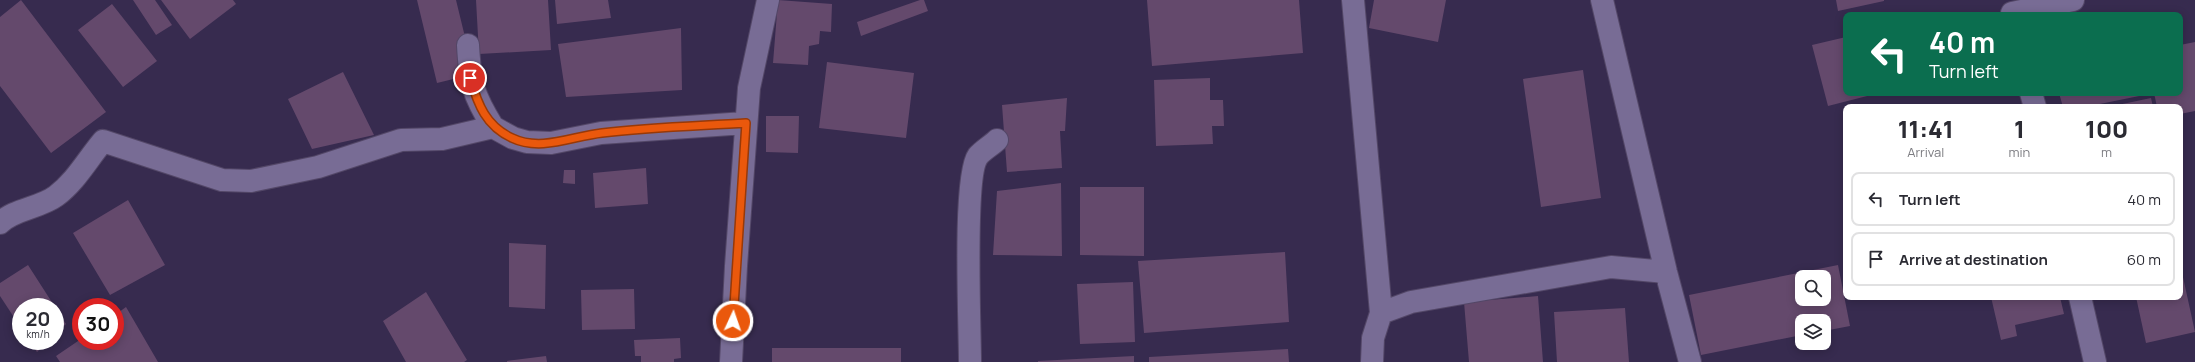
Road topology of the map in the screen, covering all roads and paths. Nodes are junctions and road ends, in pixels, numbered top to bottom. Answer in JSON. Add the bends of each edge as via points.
{"nodes":[{"id":1,"x":768,"y":0,"type":"edge"},
{"id":2,"x":1352,"y":0,"type":"edge"},
{"id":3,"x":1602,"y":0,"type":"edge"},
{"id":4,"x":2073,"y":0,"type":"edge"},
{"id":5,"x":2012,"y":9,"type":"edge"},
{"id":6,"x":468,"y":46,"type":"dead end"},
{"id":7,"x":746,"y":123,"type":"junction"},
{"id":8,"x":494,"y":127,"type":"junction"},
{"id":9,"x":997,"y":140,"type":"dead end"},
{"id":10,"x":0,"y":223,"type":"edge"},
{"id":11,"x":1666,"y":272,"type":"junction"},
{"id":12,"x":2081,"y":300,"type":"edge"},
{"id":13,"x":1382,"y":313,"type":"junction"},
{"id":14,"x":731,"y":362,"type":"edge"},
{"id":15,"x":970,"y":362,"type":"edge"},
{"id":16,"x":1372,"y":362,"type":"edge"},
{"id":17,"x":1690,"y":362,"type":"edge"},
{"id":18,"x":2095,"y":362,"type":"edge"}],
"edges":[{"from":1,"to":7,"type":"street","via":[[749,88]]},
{"from":2,"to":13,"type":"street"},
{"from":3,"to":11,"type":"street"},
{"from":4,"to":5,"type":"street"},
{"from":6,"to":8,"type":"street","via":[[470,78],[477,102]]},
{"from":7,"to":8,"type":"street","via":[[601,133],[551,143],[527,142],[513,138]]},
{"from":7,"to":14,"type":"street"},
{"from":8,"to":10,"type":"street","via":[[442,139],[401,140],[318,166],[251,181],[222,180],[103,141],[88,158],[78,176],[55,196]]},
{"from":9,"to":15,"type":"street","via":[[978,156],[972,174]]},
{"from":11,"to":13,"type":"street","via":[[1611,267],[1411,302]]},
{"from":11,"to":17,"type":"street"},
{"from":12,"to":18,"type":"street"},
{"from":13,"to":16,"type":"street","via":[[1373,338]]}]}
